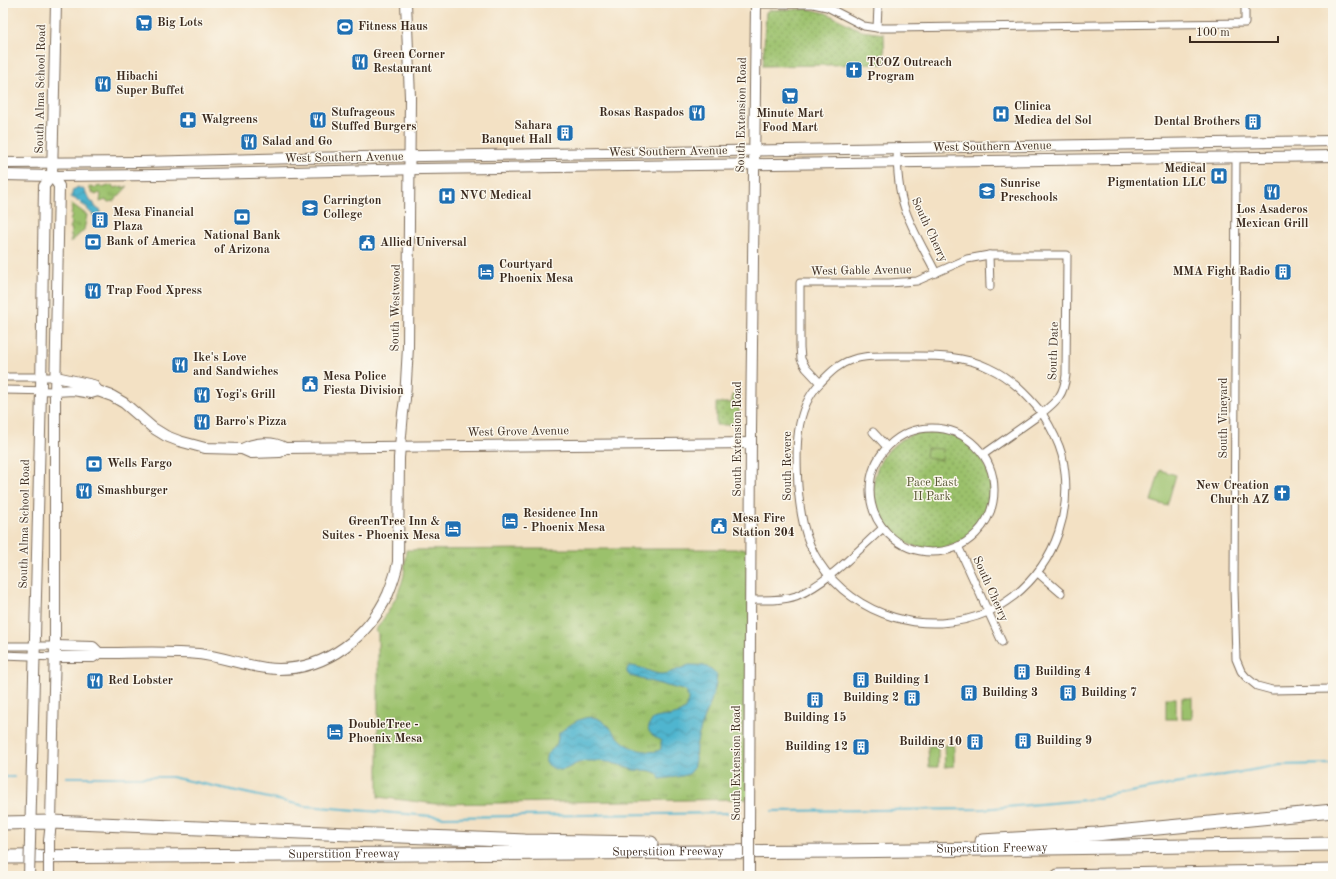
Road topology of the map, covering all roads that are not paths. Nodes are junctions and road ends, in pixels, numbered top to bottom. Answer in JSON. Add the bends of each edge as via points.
{"nodes":[{"id":1,"x":56,"y":3,"type":"edge"},
{"id":2,"x":406,"y":3,"type":"edge"},
{"id":3,"x":804,"y":3,"type":"edge"},
{"id":4,"x":1245,"y":3,"type":"edge"},
{"id":5,"x":756,"y":4,"type":"edge"},
{"id":6,"x":878,"y":6,"type":"dead end"},
{"id":7,"x":877,"y":28,"type":"junction"},
{"id":8,"x":1333,"y":141,"type":"edge"},
{"id":9,"x":897,"y":148,"type":"junction"},
{"id":10,"x":754,"y":150,"type":"junction"},
{"id":11,"x":686,"y":152,"type":"junction"},
{"id":12,"x":488,"y":154,"type":"junction"},
{"id":13,"x":543,"y":154,"type":"junction"},
{"id":14,"x":410,"y":156,"type":"junction"},
{"id":15,"x":1236,"y":156,"type":"junction"},
{"id":16,"x":1333,"y":156,"type":"edge"},
{"id":17,"x":300,"y":158,"type":"junction"},
{"id":18,"x":229,"y":159,"type":"junction"},
{"id":19,"x":897,"y":161,"type":"junction"},
{"id":20,"x":52,"y":162,"type":"junction"},
{"id":21,"x":3,"y":163,"type":"edge"},
{"id":22,"x":754,"y":164,"type":"junction"},
{"id":23,"x":631,"y":166,"type":"junction"},
{"id":24,"x":544,"y":167,"type":"junction"},
{"id":25,"x":410,"y":169,"type":"junction"},
{"id":26,"x":338,"y":171,"type":"junction"},
{"id":27,"x":235,"y":173,"type":"junction"},
{"id":28,"x":3,"y":175,"type":"edge"},
{"id":29,"x":164,"y":175,"type":"junction"},
{"id":30,"x":52,"y":176,"type":"junction"},
{"id":31,"x":989,"y":255,"type":"junction"},
{"id":32,"x":1067,"y":255,"type":"joint"},
{"id":33,"x":936,"y":273,"type":"junction"},
{"id":34,"x":990,"y":287,"type":"dead end"},
{"id":35,"x":3,"y":377,"type":"edge"},
{"id":36,"x":41,"y":377,"type":"junction"},
{"id":37,"x":56,"y":377,"type":"junction"},
{"id":38,"x":820,"y":383,"type":"junction"},
{"id":39,"x":3,"y":390,"type":"edge"},
{"id":40,"x":41,"y":391,"type":"junction"},
{"id":41,"x":56,"y":391,"type":"junction"},
{"id":42,"x":98,"y":391,"type":"junction"},
{"id":43,"x":1042,"y":413,"type":"junction"},
{"id":44,"x":873,"y":432,"type":"dead end"},
{"id":45,"x":751,"y":443,"type":"junction"},
{"id":46,"x":400,"y":446,"type":"junction"},
{"id":47,"x":887,"y":447,"type":"junction"},
{"id":48,"x":984,"y":454,"type":"junction"},
{"id":49,"x":883,"y":528,"type":"junction"},
{"id":50,"x":958,"y":546,"type":"junction"},
{"id":51,"x":1038,"y":573,"type":"junction"},
{"id":52,"x":829,"y":576,"type":"junction"},
{"id":53,"x":1061,"y":593,"type":"dead end"},
{"id":54,"x":750,"y":600,"type":"junction"},
{"id":55,"x":988,"y":612,"type":"junction"},
{"id":56,"x":1002,"y":642,"type":"dead end"},
{"id":57,"x":3,"y":646,"type":"edge"},
{"id":58,"x":35,"y":651,"type":"junction"},
{"id":59,"x":55,"y":652,"type":"junction"},
{"id":60,"x":3,"y":655,"type":"edge"},
{"id":61,"x":1333,"y":689,"type":"edge"},
{"id":62,"x":1333,"y":811,"type":"edge"},
{"id":63,"x":30,"y":822,"type":"junction"},
{"id":64,"x":51,"y":822,"type":"junction"},
{"id":65,"x":3,"y":823,"type":"edge"},
{"id":66,"x":1333,"y":844,"type":"edge"},
{"id":67,"x":774,"y":851,"type":"junction"},
{"id":68,"x":839,"y":851,"type":"junction"},
{"id":69,"x":3,"y":857,"type":"edge"},
{"id":70,"x":1333,"y":871,"type":"edge"},
{"id":71,"x":29,"y":876,"type":"edge"},
{"id":72,"x":49,"y":876,"type":"edge"},
{"id":73,"x":749,"y":876,"type":"edge"},
{"id":74,"x":1058,"y":876,"type":"edge"}],
"edges":[{"from":1,"to":20,"type":"main road","name":"South Alma School Road"},
{"from":2,"to":14,"type":"main road","name":"South Westwood","via":[[410,61]]},
{"from":3,"to":5,"type":"street"},
{"from":3,"to":7,"type":"street","via":[[827,7],[864,26]]},
{"from":4,"to":7,"type":"street","via":[[1245,23]]},
{"from":5,"to":10,"type":"main road","name":"South Extension Road"},
{"from":6,"to":7,"type":"street"},
{"from":8,"to":9,"type":"main road","name":"West Southern Avenue"},
{"from":9,"to":10,"type":"main road","name":"West Southern Avenue"},
{"from":9,"to":19,"type":"street","name":"South Cherry"},
{"from":10,"to":11,"type":"main road","name":"West Southern Avenue"},
{"from":10,"to":22,"type":"main road","name":"South Extension Road"},
{"from":11,"to":13,"type":"main road","name":"West Southern Avenue"},
{"from":11,"to":23,"type":"main road","via":[[659,158],[635,159],[631,161]]},
{"from":12,"to":13,"type":"main road","name":"West Southern Avenue"},
{"from":12,"to":14,"type":"main road","name":"West Southern Avenue"},
{"from":12,"to":25,"type":"main road","via":[[466,162],[417,163]]},
{"from":13,"to":24,"type":"main road"},
{"from":14,"to":17,"type":"main road","name":"West Southern Avenue"},
{"from":14,"to":25,"type":"main road","name":"South Westwood"},
{"from":14,"to":26,"type":"main road","via":[[401,163],[361,164]]},
{"from":15,"to":16,"type":"main road","name":"West Southern Avenue"},
{"from":15,"to":19,"type":"main road","name":"West Southern Avenue"},
{"from":15,"to":61,"type":"street","name":"South Vineyard","via":[[1235,653],[1238,665],[1257,686],[1272,690]]},
{"from":17,"to":18,"type":"main road","name":"West Southern Avenue"},
{"from":17,"to":27,"type":"main road","via":[[272,165],[241,166]]},
{"from":18,"to":20,"type":"main road","name":"West Southern Avenue"},
{"from":18,"to":29,"type":"main road","via":[[220,166],[189,167]]},
{"from":19,"to":22,"type":"main road","name":"West Southern Avenue"},
{"from":19,"to":33,"type":"street","name":"South Cherry","via":[[904,206]]},
{"from":20,"to":21,"type":"main road","name":"West Southern Avenue"},
{"from":20,"to":30,"type":"main road","name":"South Alma School Road"},
{"from":22,"to":23,"type":"main road","name":"West Southern Avenue"},
{"from":22,"to":45,"type":"main road","name":"South Extension Road"},
{"from":23,"to":24,"type":"main road","name":"West Southern Avenue"},
{"from":24,"to":25,"type":"main road","name":"West Southern Avenue"},
{"from":25,"to":26,"type":"main road","name":"West Southern Avenue"},
{"from":25,"to":46,"type":"main road","name":"South Westwood","via":[[408,347]]},
{"from":26,"to":27,"type":"main road","name":"West Southern Avenue"},
{"from":27,"to":29,"type":"main road","name":"West Southern Avenue"},
{"from":28,"to":30,"type":"main road","name":"West Southern Avenue"},
{"from":29,"to":30,"type":"main road","name":"West Southern Avenue"},
{"from":30,"to":36,"type":"main road","name":"South Alma School Road","via":[[44,186]]},
{"from":30,"to":37,"type":"main road","name":"South Alma School Road","via":[[59,186]]},
{"from":31,"to":32,"type":"street","name":"West Gable Avenue"},
{"from":31,"to":33,"type":"street","name":"West Gable Avenue","via":[[967,259]]},
{"from":31,"to":34,"type":"street"},
{"from":32,"to":43,"type":"street","name":"South Date","via":[[1065,385],[1057,400]]},
{"from":33,"to":38,"type":"street","name":"West Gable Avenue","via":[[917,281],[800,283],[801,359]]},
{"from":35,"to":36,"type":"street","name":"West Grove Avenue"},
{"from":36,"to":37,"type":"street","name":"West Grove Avenue"},
{"from":36,"to":40,"type":"main road","name":"South Alma School Road"},
{"from":37,"to":41,"type":"main road","name":"South Alma School Road"},
{"from":37,"to":42,"type":"main road","name":"West Grove Avenue","via":[[93,385]]},
{"from":38,"to":43,"type":"street","name":"South Revere","via":[[841,365],[863,357],[956,358],[988,368],[1004,377],[1028,396]]},
{"from":38,"to":52,"type":"street","name":"South Revere","via":[[809,396],[801,416],[798,432],[798,478],[803,527],[818,561]]},
{"from":39,"to":40,"type":"street","name":"West Grove Avenue"},
{"from":40,"to":41,"type":"street","name":"West Grove Avenue"},
{"from":40,"to":58,"type":"main road","name":"South Alma School Road"},
{"from":41,"to":42,"type":"main road","name":"West Grove Avenue"},
{"from":41,"to":59,"type":"main road","name":"South Alma School Road"},
{"from":42,"to":46,"type":"main road","name":"West Grove Avenue","via":[[124,403],[166,436],[194,446],[242,449],[250,444],[278,444],[286,448]]},
{"from":43,"to":48,"type":"street","name":"South Date"},
{"from":43,"to":51,"type":"street","via":[[1062,454],[1066,488],[1063,521],[1052,550]]},
{"from":44,"to":47,"type":"street"},
{"from":45,"to":46,"type":"main road","name":"West Grove Avenue"},
{"from":45,"to":54,"type":"main road","name":"South Extension Road"},
{"from":46,"to":59,"type":"main road","name":"South Westwood","via":[[397,565],[394,577],[386,598],[368,627],[344,648],[306,665],[278,669],[199,654],[99,653],[93,647]]},
{"from":47,"to":48,"type":"street","via":[[906,434],[918,430],[941,429],[954,432],[972,442]]},
{"from":47,"to":49,"type":"street","via":[[875,465],[870,490],[876,516]]},
{"from":48,"to":50,"type":"street","via":[[994,484],[992,505],[983,524]]},
{"from":49,"to":50,"type":"street","via":[[899,542],[918,549],[941,551]]},
{"from":49,"to":52,"type":"street"},
{"from":50,"to":55,"type":"street","name":"South Cherry"},
{"from":51,"to":53,"type":"street"},
{"from":51,"to":55,"type":"street","via":[[1012,598]]},
{"from":52,"to":54,"type":"street","via":[[795,596]]},
{"from":52,"to":55,"type":"street","name":"South Revere","via":[[852,597],[880,613],[897,619],[932,623],[971,618]]},
{"from":54,"to":73,"type":"main road","name":"South Extension Road","bridge":true},
{"from":55,"to":56,"type":"street","name":"South Cherry"},
{"from":57,"to":58,"type":"street"},
{"from":58,"to":59,"type":"street"},
{"from":58,"to":60,"type":"street"},
{"from":58,"to":63,"type":"main road","name":"South Alma School Road"},
{"from":59,"to":64,"type":"main road","name":"South Alma School Road"},
{"from":62,"to":68,"type":"highway","via":[[1096,834]]},
{"from":63,"to":64,"type":"highway"},
{"from":63,"to":65,"type":"highway"},
{"from":63,"to":71,"type":"main road","name":"South Alma School Road","bridge":true},
{"from":64,"to":67,"type":"highway","via":[[525,841],[694,844]]},
{"from":64,"to":72,"type":"main road","name":"South Alma School Road","bridge":true},
{"from":66,"to":68,"type":"highway","name":"Superstition Freeway"},
{"from":67,"to":68,"type":"highway","name":"Superstition Freeway"},
{"from":67,"to":69,"type":"highway","name":"Superstition Freeway"},
{"from":70,"to":74,"type":"highway"}]}
